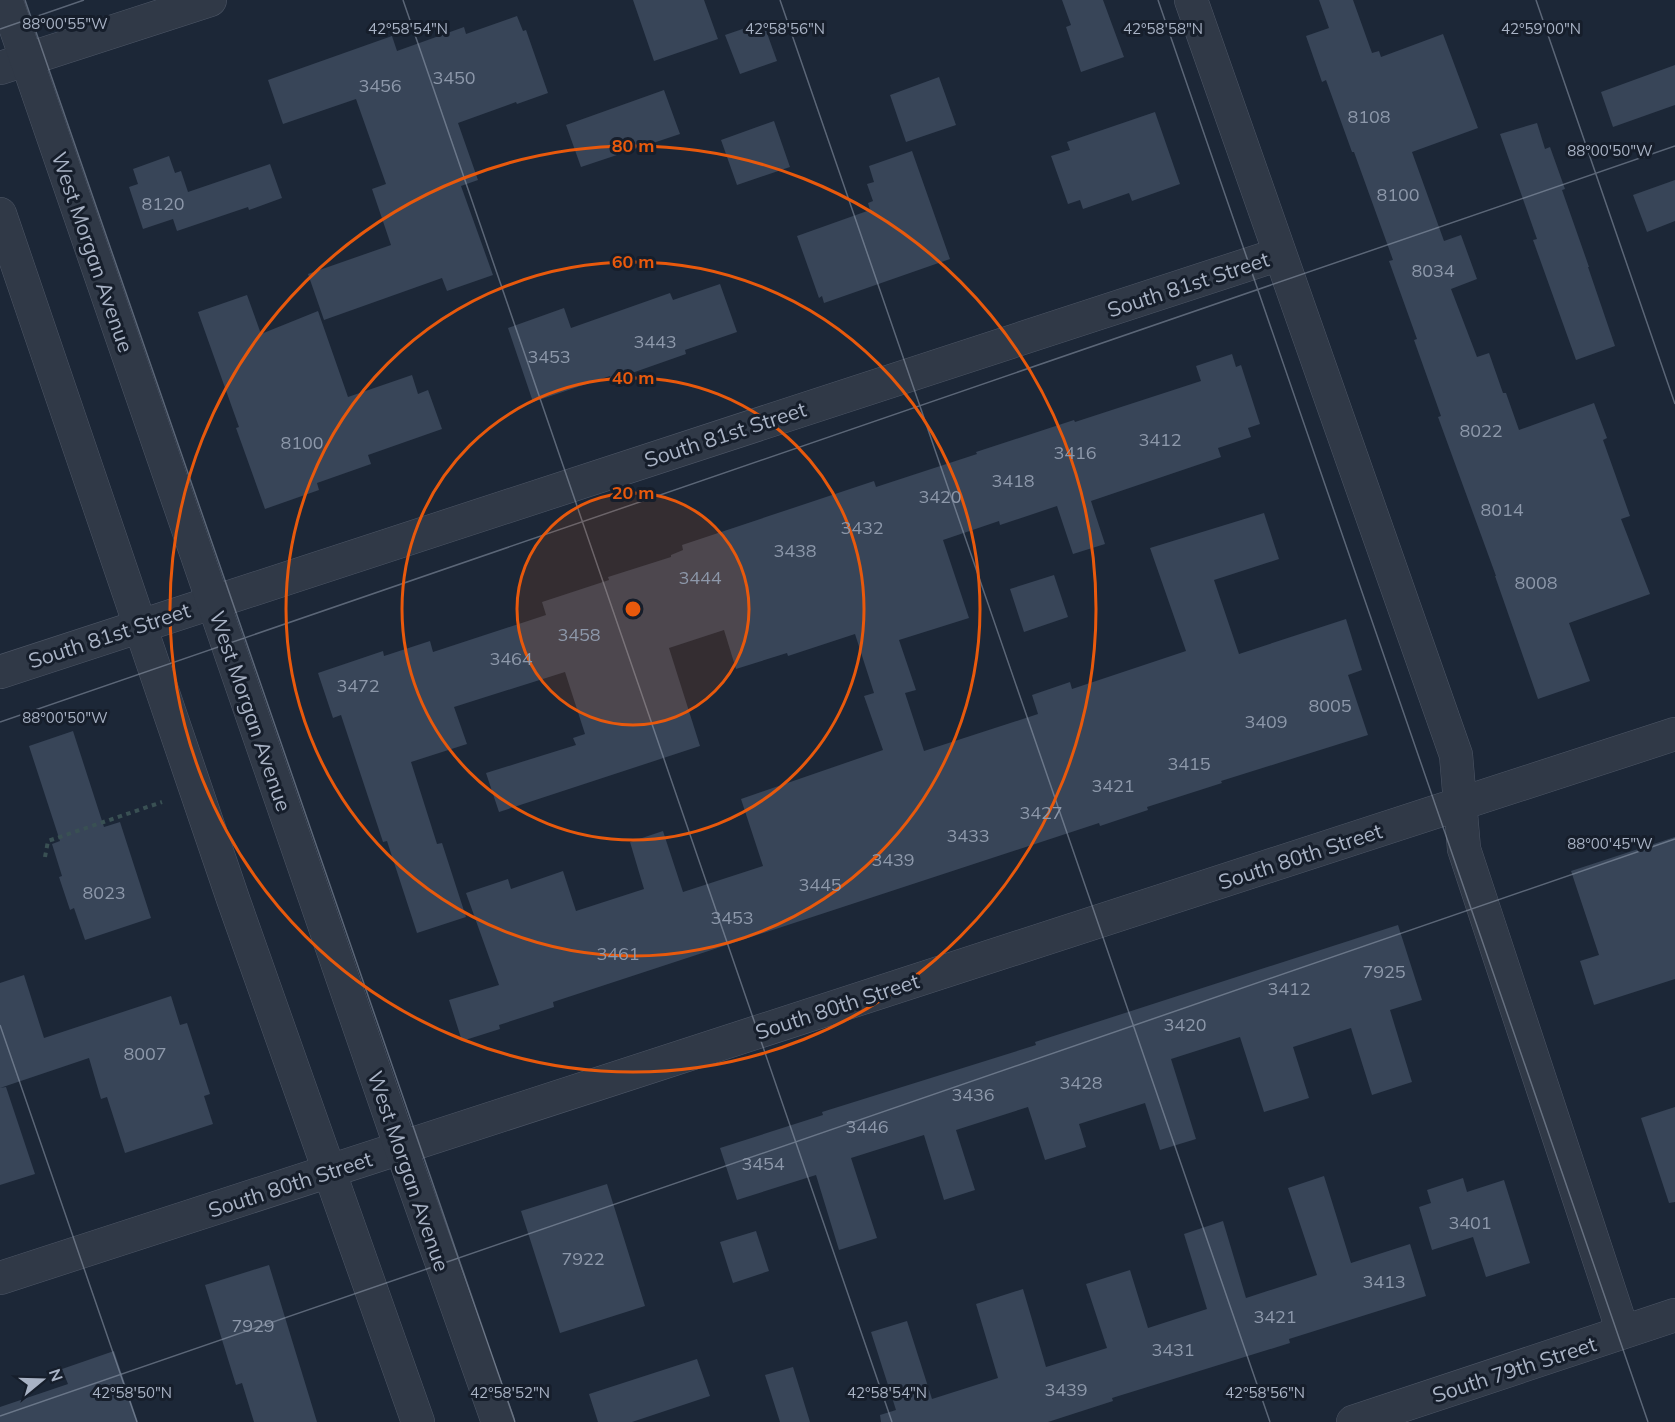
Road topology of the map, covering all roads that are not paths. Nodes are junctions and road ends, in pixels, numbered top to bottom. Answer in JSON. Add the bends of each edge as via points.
{"nodes":[{"id":1,"x":6,"y":0,"type":"edge"},
{"id":2,"x":210,"y":0,"type":"edge"},
{"id":3,"x":1191,"y":0,"type":"edge"},
{"id":4,"x":13,"y":64,"type":"edge"},
{"id":5,"x":0,"y":214,"type":"edge"},
{"id":6,"x":1280,"y":254,"type":"junction"},
{"id":7,"x":213,"y":601,"type":"junction"},
{"id":8,"x":139,"y":625,"type":"junction"},
{"id":9,"x":0,"y":672,"type":"edge"},
{"id":10,"x":1675,"y":734,"type":"edge"},
{"id":11,"x":1459,"y":804,"type":"junction"},
{"id":12,"x":400,"y":1148,"type":"junction"},
{"id":13,"x":330,"y":1172,"type":"junction"},
{"id":14,"x":0,"y":1278,"type":"edge"},
{"id":15,"x":1675,"y":1315,"type":"edge"},
{"id":16,"x":1623,"y":1332,"type":"junction"},
{"id":17,"x":418,"y":1422,"type":"edge"},
{"id":18,"x":498,"y":1422,"type":"edge"},
{"id":19,"x":1353,"y":1422,"type":"edge"}],
"edges":[{"from":1,"to":4,"type":"street","name":"West Morgan Avenue"},
{"from":2,"to":4,"type":"street"},
{"from":3,"to":6,"type":"street"},
{"from":4,"to":7,"type":"street","name":"West Morgan Avenue"},
{"from":5,"to":8,"type":"street"},
{"from":6,"to":7,"type":"street","name":"South 81st Street"},
{"from":6,"to":11,"type":"street","via":[[1456,754]]},
{"from":7,"to":8,"type":"street","name":"South 81st Street"},
{"from":7,"to":12,"type":"street","name":"West Morgan Avenue"},
{"from":8,"to":9,"type":"street","name":"South 81st Street"},
{"from":8,"to":13,"type":"street"},
{"from":10,"to":11,"type":"street","name":"South 80th Street"},
{"from":11,"to":12,"type":"street","name":"South 80th Street"},
{"from":11,"to":16,"type":"street","via":[[1464,849]]},
{"from":12,"to":13,"type":"street","name":"South 80th Street"},
{"from":12,"to":18,"type":"street","name":"West Morgan Avenue"},
{"from":13,"to":14,"type":"street","name":"South 80th Street"},
{"from":13,"to":17,"type":"street"},
{"from":15,"to":16,"type":"street","name":"South 79th Street"},
{"from":16,"to":19,"type":"street","name":"South 79th Street"}]}
